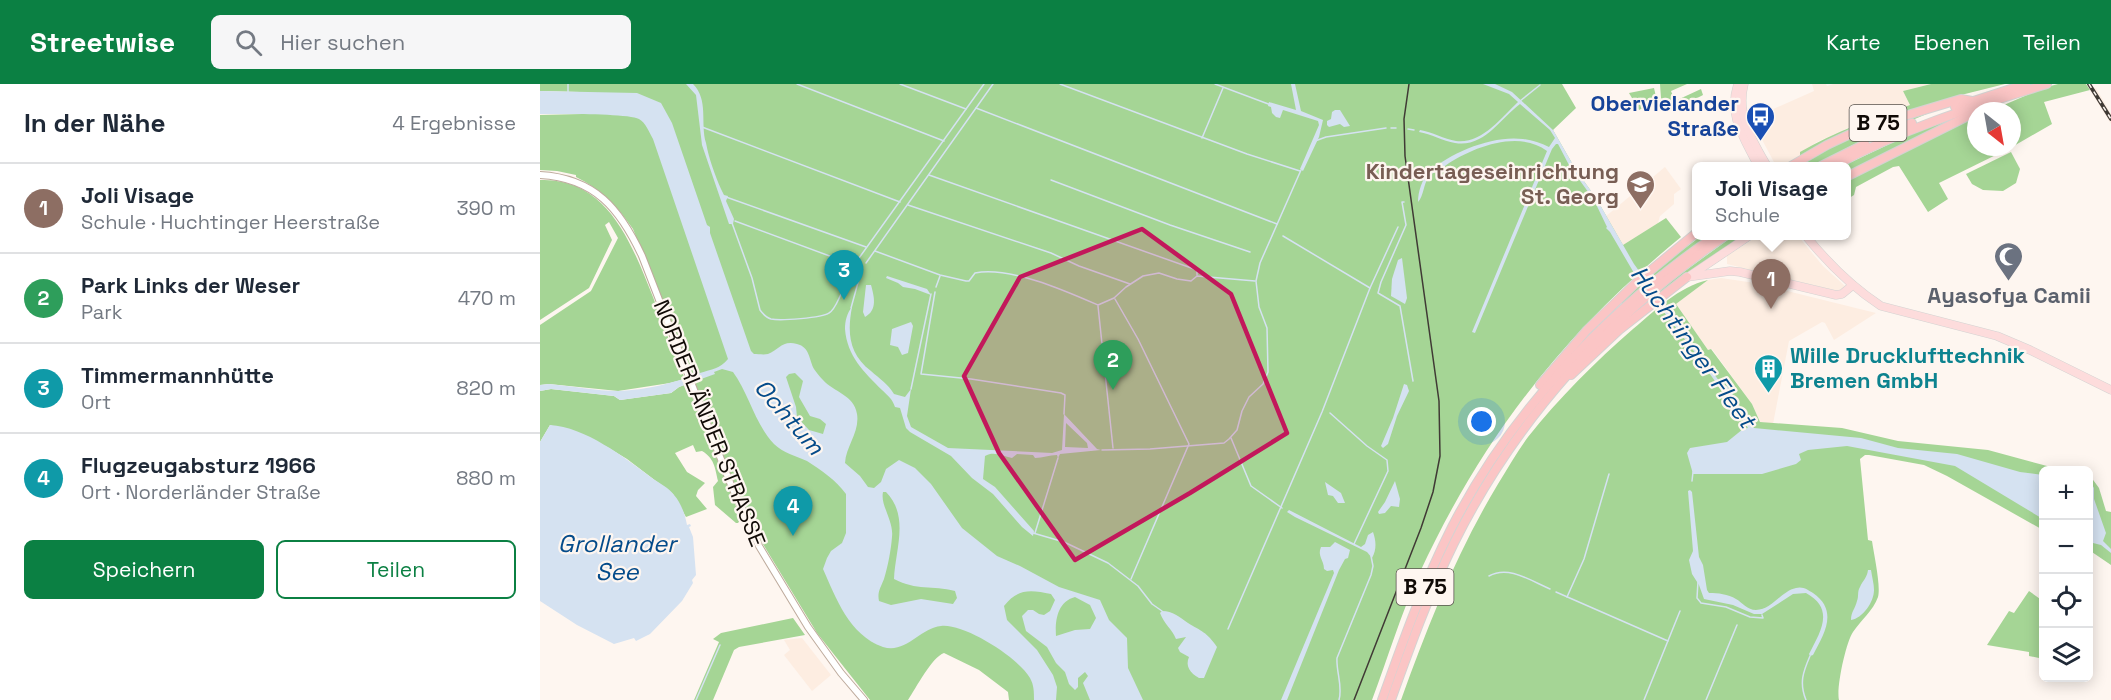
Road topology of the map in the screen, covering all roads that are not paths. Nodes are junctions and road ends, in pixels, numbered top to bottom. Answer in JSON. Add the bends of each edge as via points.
{"nodes":[{"id":1,"x":1738,"y":84,"type":"edge"},
{"id":2,"x":1744,"y":84,"type":"edge"},
{"id":3,"x":2026,"y":84,"type":"edge"},
{"id":4,"x":2047,"y":84,"type":"edge"},
{"id":5,"x":1972,"y":102,"type":"edge"},
{"id":6,"x":1979,"y":102,"type":"edge"},
{"id":7,"x":1980,"y":102,"type":"edge"},
{"id":8,"x":1967,"y":106,"type":"edge"},
{"id":9,"x":1967,"y":107,"type":"edge"},
{"id":10,"x":1967,"y":116,"type":"edge"},
{"id":11,"x":1756,"y":162,"type":"edge"},
{"id":12,"x":1765,"y":162,"type":"edge"},
{"id":13,"x":1798,"y":162,"type":"edge"},
{"id":14,"x":1829,"y":162,"type":"edge"},
{"id":15,"x":1842,"y":162,"type":"edge"},
{"id":16,"x":1851,"y":174,"type":"edge"},
{"id":17,"x":540,"y":175,"type":"edge"},
{"id":18,"x":1692,"y":236,"type":"edge"},
{"id":19,"x":1711,"y":240,"type":"edge"},
{"id":20,"x":1720,"y":240,"type":"edge"},
{"id":21,"x":1743,"y":240,"type":"edge"},
{"id":22,"x":1809,"y":240,"type":"edge"},
{"id":23,"x":1724,"y":253,"type":"junction"},
{"id":24,"x":1730,"y":271,"type":"junction"},
{"id":25,"x":1687,"y":277,"type":"junction"},
{"id":26,"x":1853,"y":285,"type":"junction"},
{"id":27,"x":1652,"y":293,"type":"junction"},
{"id":28,"x":2111,"y":390,"type":"edge"},
{"id":29,"x":1522,"y":417,"type":"junction"},
{"id":30,"x":864,"y":700,"type":"edge"},
{"id":31,"x":1382,"y":700,"type":"edge"},
{"id":32,"x":1391,"y":700,"type":"edge"}],
"edges":[{"from":1,"to":11,"type":"main road","via":[[1735,116]]},
{"from":2,"to":12,"type":"main road","via":[[1743,117]]},
{"from":3,"to":6,"type":"highway","number":"B 75"},
{"from":4,"to":7,"type":"highway","number":"B 75"},
{"from":5,"to":13,"type":"highway","number":"B 75","via":[[1961,99],[1862,129]]},
{"from":8,"to":14,"type":"highway","number":"B 75","via":[[1899,128]]},
{"from":9,"to":15,"type":"highway","number":"B 75"},
{"from":10,"to":16,"type":"highway","number":"B 75"},
{"from":17,"to":30,"type":"street","name":"NORDERLÄNDER STRASSE","via":[[566,178],[591,189],[624,222],[642,256],[731,485],[765,558],[808,627]]},
{"from":18,"to":29,"type":"highway","via":[[1642,278],[1569,350],[1535,392]]},
{"from":19,"to":27,"type":"highway","number":"B 75"},
{"from":20,"to":27,"type":"highway","number":"B 75"},
{"from":21,"to":23,"type":"main road"},
{"from":22,"to":26,"type":"main road"},
{"from":23,"to":24,"type":"main road","via":[[1722,264]]},
{"from":23,"to":25,"type":"main road"},
{"from":24,"to":25,"type":"main road"},
{"from":24,"to":26,"type":"main road","via":[[1836,295]]},
{"from":25,"to":27,"type":"highway"},
{"from":26,"to":28,"type":"main road","via":[[1881,306],[1997,336]]},
{"from":27,"to":29,"type":"highway","number":"B 75","via":[[1574,357]]},
{"from":27,"to":32,"type":"highway","number":"B 75","via":[[1576,372],[1561,381],[1503,458],[1463,525],[1426,605]]},
{"from":29,"to":31,"type":"highway","number":"B 75","via":[[1452,527]]}]}
